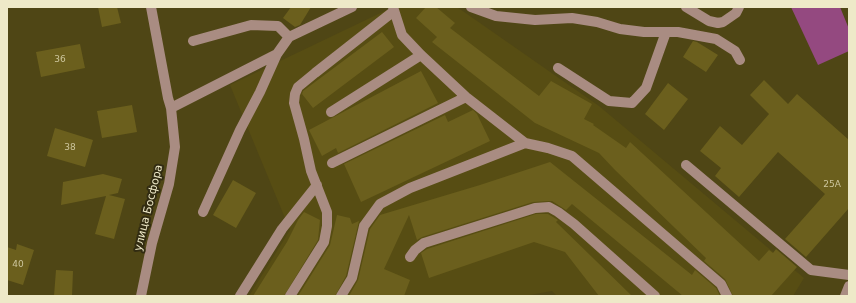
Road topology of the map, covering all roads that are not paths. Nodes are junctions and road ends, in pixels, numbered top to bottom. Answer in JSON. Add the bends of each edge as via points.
{"nodes":[{"id":1,"x":151,"y":7,"type":"edge"},
{"id":2,"x":352,"y":7,"type":"edge"},
{"id":3,"x":471,"y":7,"type":"edge"},
{"id":4,"x":686,"y":7,"type":"edge"},
{"id":5,"x":739,"y":7,"type":"edge"},
{"id":6,"x":393,"y":9,"type":"edge"},
{"id":7,"x":666,"y":32,"type":"junction"},
{"id":8,"x":289,"y":37,"type":"junction"},
{"id":9,"x":193,"y":41,"type":"dead end"},
{"id":10,"x":277,"y":54,"type":"junction"},
{"id":11,"x":421,"y":55,"type":"junction"},
{"id":12,"x":740,"y":60,"type":"dead end"},
{"id":13,"x":558,"y":68,"type":"dead end"},
{"id":14,"x":466,"y":97,"type":"junction"},
{"id":15,"x":171,"y":108,"type":"junction"},
{"id":16,"x":331,"y":112,"type":"dead end"},
{"id":17,"x":525,"y":144,"type":"junction"},
{"id":18,"x":332,"y":163,"type":"dead end"},
{"id":19,"x":686,"y":165,"type":"dead end"},
{"id":20,"x":317,"y":185,"type":"junction"},
{"id":21,"x":203,"y":212,"type":"dead end"},
{"id":22,"x":410,"y":257,"type":"dead end"},
{"id":23,"x":849,"y":275,"type":"edge"},
{"id":24,"x":849,"y":286,"type":"edge"},
{"id":25,"x":141,"y":296,"type":"edge"},
{"id":26,"x":240,"y":296,"type":"edge"},
{"id":27,"x":290,"y":296,"type":"edge"},
{"id":28,"x":341,"y":296,"type":"edge"},
{"id":29,"x":655,"y":296,"type":"edge"},
{"id":30,"x":727,"y":296,"type":"edge"},
{"id":31,"x":845,"y":296,"type":"edge"}],
"edges":[{"from":1,"to":15,"type":"street","name":"улица Босфора"},
{"from":2,"to":8,"type":"street"},
{"from":3,"to":7,"type":"street","via":[[496,16],[535,20],[572,18],[620,29]]},
{"from":4,"to":5,"type":"street","via":[[709,21],[718,23],[723,22]]},
{"from":6,"to":11,"type":"street","via":[[402,35]]},
{"from":6,"to":20,"type":"street","via":[[298,87],[294,103]]},
{"from":7,"to":12,"type":"street","via":[[716,39],[735,51]]},
{"from":7,"to":13,"type":"street","via":[[646,88],[632,103],[609,101]]},
{"from":8,"to":9,"type":"street","via":[[278,26],[251,25]]},
{"from":8,"to":10,"type":"street"},
{"from":10,"to":15,"type":"street"},
{"from":10,"to":21,"type":"street"},
{"from":11,"to":14,"type":"street"},
{"from":11,"to":16,"type":"street"},
{"from":14,"to":17,"type":"street"},
{"from":14,"to":18,"type":"street"},
{"from":15,"to":25,"type":"street","name":"улица Босфора","via":[[175,147],[170,184],[152,243]]},
{"from":17,"to":28,"type":"street","via":[[410,188],[380,204],[364,226],[352,278]]},
{"from":17,"to":30,"type":"street","via":[[572,156],[721,284]]},
{"from":19,"to":23,"type":"street","via":[[811,270]]},
{"from":20,"to":26,"type":"street","via":[[282,229]]},
{"from":20,"to":27,"type":"street","via":[[327,212],[324,242]]},
{"from":22,"to":29,"type":"street","via":[[424,243],[535,208],[549,207],[574,224]]},
{"from":24,"to":31,"type":"street"}]}
